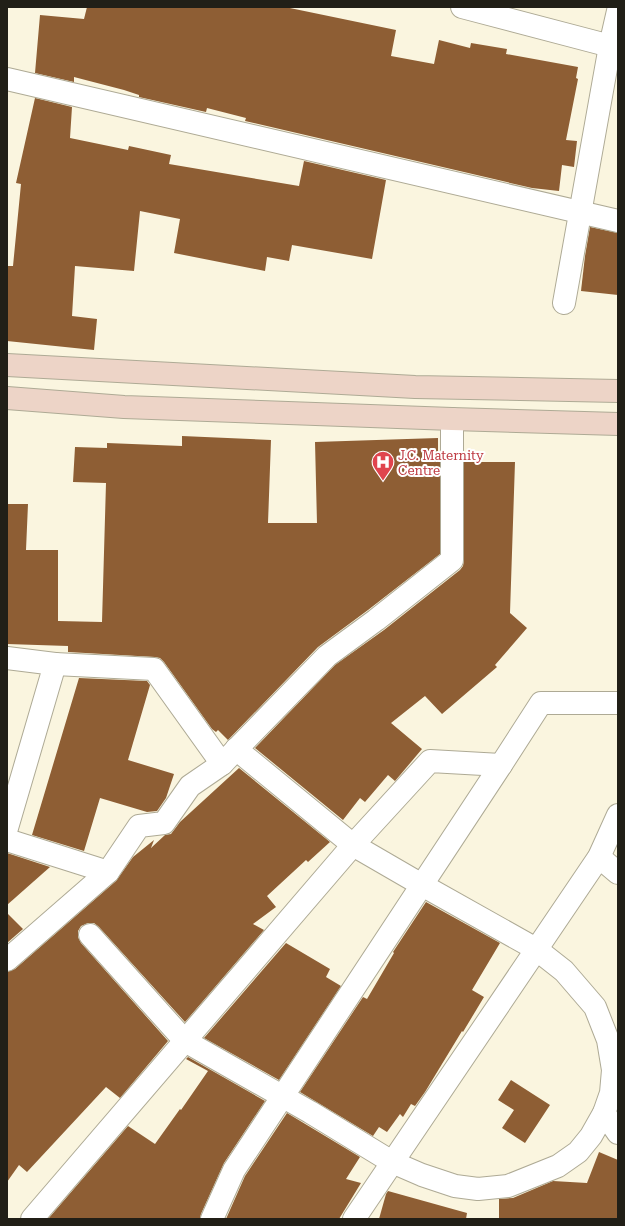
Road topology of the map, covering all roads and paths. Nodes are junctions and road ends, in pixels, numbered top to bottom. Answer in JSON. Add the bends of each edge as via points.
{"nodes":[{"id":1,"x":462,"y":7,"type":"edge"},
{"id":2,"x":618,"y":11,"type":"edge"},
{"id":3,"x":614,"y":47,"type":"edge"},
{"id":4,"x":7,"y":79,"type":"edge"},
{"id":5,"x":580,"y":214,"type":"junction"},
{"id":6,"x":618,"y":222,"type":"edge"},
{"id":7,"x":564,"y":303,"type":"dead end"},
{"id":8,"x":7,"y":365,"type":"edge"},
{"id":9,"x":618,"y":391,"type":"edge"},
{"id":10,"x":7,"y":398,"type":"edge"},
{"id":11,"x":452,"y":419,"type":"junction"},
{"id":12,"x":618,"y":424,"type":"edge"},
{"id":13,"x":7,"y":658,"type":"edge"},
{"id":14,"x":55,"y":664,"type":"junction"},
{"id":15,"x":618,"y":703,"type":"edge"},
{"id":16,"x":229,"y":757,"type":"junction"},
{"id":17,"x":501,"y":765,"type":"junction"},
{"id":18,"x":618,"y":815,"type":"edge"},
{"id":19,"x":7,"y":828,"type":"edge"},
{"id":20,"x":7,"y":840,"type":"edge"},
{"id":21,"x":353,"y":845,"type":"junction"},
{"id":22,"x":598,"y":857,"type":"junction"},
{"id":23,"x":108,"y":872,"type":"junction"},
{"id":24,"x":618,"y":873,"type":"edge"},
{"id":25,"x":422,"y":885,"type":"junction"},
{"id":26,"x":90,"y":935,"type":"dead end"},
{"id":27,"x":536,"y":949,"type":"junction"},
{"id":28,"x":7,"y":960,"type":"edge"},
{"id":29,"x":185,"y":1041,"type":"junction"},
{"id":30,"x":282,"y":1096,"type":"junction"},
{"id":31,"x":115,"y":1105,"type":"dead end"},
{"id":32,"x":604,"y":1113,"type":"junction"},
{"id":33,"x":618,"y":1133,"type":"edge"},
{"id":34,"x":392,"y":1162,"type":"junction"},
{"id":35,"x":16,"y":1219,"type":"edge"},
{"id":36,"x":32,"y":1219,"type":"edge"},
{"id":37,"x":212,"y":1219,"type":"edge"},
{"id":38,"x":354,"y":1219,"type":"edge"}],
"edges":[{"from":1,"to":3,"type":"street"},
{"from":2,"to":3,"type":"street"},
{"from":3,"to":5,"type":"street"},
{"from":4,"to":5,"type":"street"},
{"from":5,"to":6,"type":"street"},
{"from":5,"to":7,"type":"street"},
{"from":8,"to":9,"type":"main road","via":[[415,387]]},
{"from":10,"to":11,"type":"main road","via":[[124,407]]},
{"from":11,"to":12,"type":"main road"},
{"from":11,"to":16,"type":"street","via":[[452,560],[327,656]]},
{"from":13,"to":14,"type":"street"},
{"from":14,"to":16,"type":"street","via":[[154,669]]},
{"from":14,"to":19,"type":"street"},
{"from":15,"to":17,"type":"street","via":[[541,703]]},
{"from":16,"to":21,"type":"street"},
{"from":16,"to":23,"type":"street","via":[[190,786],[164,823],[139,826]]},
{"from":17,"to":21,"type":"street","via":[[430,761]]},
{"from":17,"to":25,"type":"street"},
{"from":18,"to":22,"type":"street"},
{"from":20,"to":23,"type":"street"},
{"from":21,"to":25,"type":"street"},
{"from":21,"to":29,"type":"street"},
{"from":22,"to":24,"type":"street"},
{"from":22,"to":27,"type":"street"},
{"from":23,"to":28,"type":"street"},
{"from":25,"to":27,"type":"street"},
{"from":25,"to":30,"type":"street"},
{"from":26,"to":29,"type":"street"},
{"from":27,"to":32,"type":"street","via":[[564,971],[595,1007],[608,1040],[613,1070],[611,1093]]},
{"from":27,"to":34,"type":"street"},
{"from":29,"to":30,"type":"street"},
{"from":29,"to":36,"type":"street"},
{"from":30,"to":34,"type":"street"},
{"from":30,"to":37,"type":"street","via":[[234,1170]]},
{"from":31,"to":35,"type":"street"},
{"from":32,"to":33,"type":"street"},
{"from":32,"to":34,"type":"street","via":[[578,1152],[558,1166],[508,1186],[478,1189],[455,1186]]},
{"from":34,"to":38,"type":"street"}]}
